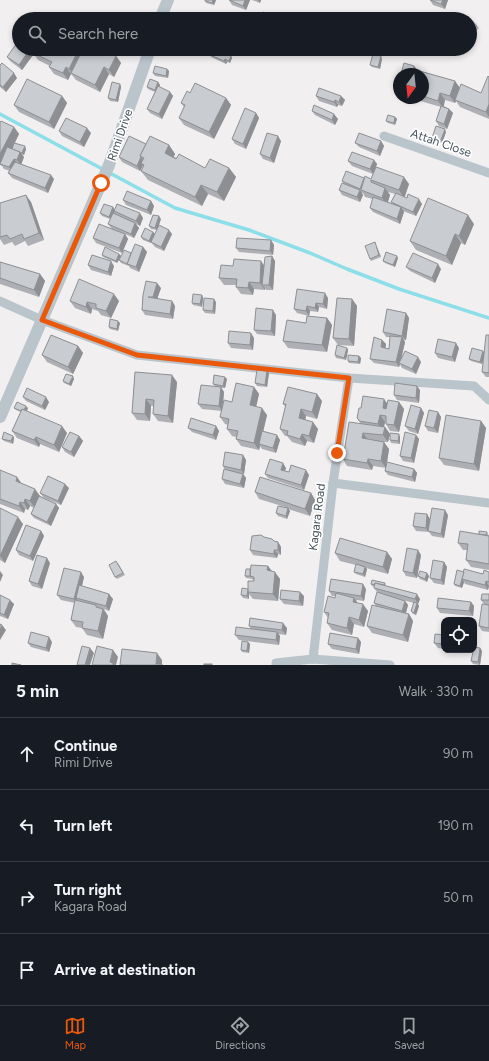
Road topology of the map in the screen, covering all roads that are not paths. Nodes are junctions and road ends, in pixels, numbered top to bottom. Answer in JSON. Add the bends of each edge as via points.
{"nodes":[{"id":1,"x":168,"y":0,"type":"edge"},
{"id":2,"x":163,"y":12,"type":"edge"},
{"id":3,"x":148,"y":56,"type":"edge"},
{"id":4,"x":384,"y":136,"type":"dead end"},
{"id":5,"x":489,"y":173,"type":"edge"},
{"id":6,"x":0,"y":301,"type":"edge"},
{"id":7,"x":42,"y":320,"type":"junction"},
{"id":8,"x":349,"y":378,"type":"junction"},
{"id":9,"x":489,"y":400,"type":"edge"},
{"id":10,"x":0,"y":417,"type":"edge"},
{"id":11,"x":333,"y":484,"type":"junction"},
{"id":12,"x":489,"y":504,"type":"edge"},
{"id":13,"x":313,"y":659,"type":"junction"},
{"id":14,"x":276,"y":665,"type":"edge"},
{"id":15,"x":390,"y":665,"type":"edge"}],
"edges":[{"from":1,"to":2,"type":"street"},
{"from":3,"to":7,"type":"street","name":"Rimi Drive","via":[[109,165]]},
{"from":4,"to":5,"type":"street","name":"Attah Close"},
{"from":6,"to":7,"type":"street"},
{"from":7,"to":8,"type":"street","via":[[137,355]]},
{"from":7,"to":10,"type":"street","name":"Rimi Drive"},
{"from":8,"to":9,"type":"street","via":[[474,386]]},
{"from":8,"to":11,"type":"street","name":"Kagara Road"},
{"from":11,"to":12,"type":"street"},
{"from":11,"to":13,"type":"street","name":"Kagara Road"},
{"from":13,"to":14,"type":"street"},
{"from":13,"to":15,"type":"street"}]}
